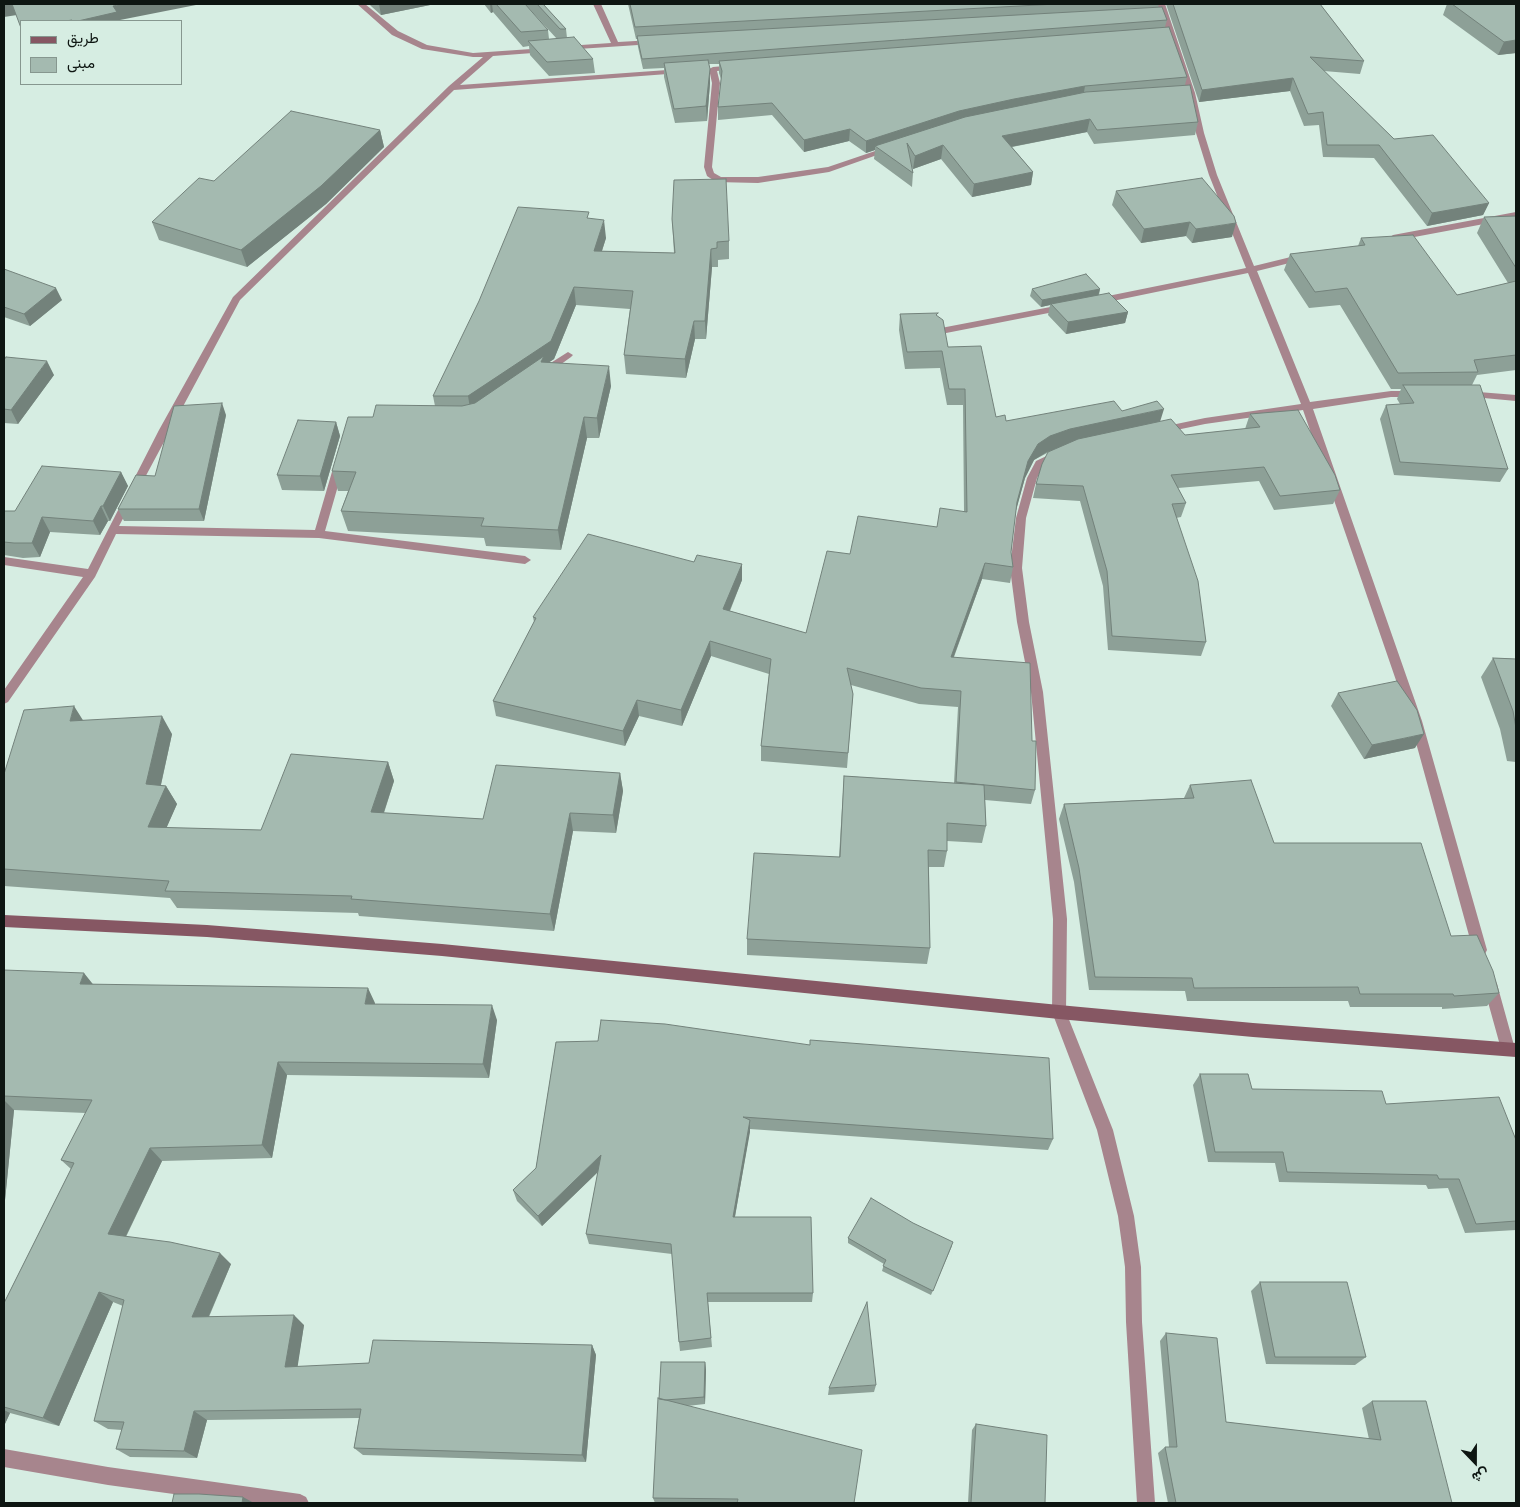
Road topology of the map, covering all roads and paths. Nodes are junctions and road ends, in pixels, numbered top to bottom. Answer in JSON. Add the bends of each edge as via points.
{"nodes":[{"id":1,"x":361,"y":4,"type":"edge"},
{"id":2,"x":597,"y":4,"type":"edge"},
{"id":3,"x":1160,"y":11,"type":"edge"},
{"id":4,"x":664,"y":41,"type":"edge"},
{"id":5,"x":615,"y":44,"type":"junction"},
{"id":6,"x":550,"y":49,"type":"edge"},
{"id":7,"x":560,"y":49,"type":"edge"},
{"id":8,"x":491,"y":54,"type":"junction"},
{"id":9,"x":744,"y":67,"type":"edge"},
{"id":10,"x":713,"y":68,"type":"junction"},
{"id":11,"x":704,"y":69,"type":"edge"},
{"id":12,"x":694,"y":70,"type":"edge"},
{"id":13,"x":452,"y":88,"type":"junction"},
{"id":14,"x":900,"y":146,"type":"edge"},
{"id":15,"x":1516,"y":215,"type":"edge"},
{"id":16,"x":1386,"y":240,"type":"edge"},
{"id":17,"x":1309,"y":256,"type":"edge"},
{"id":18,"x":1251,"y":268,"type":"junction"},
{"id":19,"x":941,"y":331,"type":"edge"},
{"id":20,"x":568,"y":355,"type":"dead end"},
{"id":21,"x":536,"y":377,"type":"edge"},
{"id":22,"x":1426,"y":394,"type":"edge"},
{"id":23,"x":1453,"y":394,"type":"edge"},
{"id":24,"x":1516,"y":398,"type":"edge"},
{"id":25,"x":1307,"y":407,"type":"junction"},
{"id":26,"x":1150,"y":432,"type":"edge"},
{"id":27,"x":1071,"y":450,"type":"edge"},
{"id":28,"x":341,"y":458,"type":"edge"},
{"id":29,"x":112,"y":530,"type":"junction"},
{"id":30,"x":319,"y":534,"type":"junction"},
{"id":31,"x":525,"y":560,"type":"dead end"},
{"id":32,"x":4,"y":561,"type":"edge"},
{"id":33,"x":91,"y":574,"type":"junction"},
{"id":34,"x":4,"y":699,"type":"edge"},
{"id":35,"x":4,"y":921,"type":"edge"},
{"id":36,"x":1060,"y":1012,"type":"junction"},
{"id":37,"x":1512,"y":1050,"type":"edge"},
{"id":38,"x":4,"y":1458,"type":"edge"},
{"id":39,"x":300,"y":1503,"type":"edge"},
{"id":40,"x":1146,"y":1503,"type":"edge"}],
"edges":[{"from":1,"to":8,"type":"street","via":[[395,33],[425,47],[473,55]]},
{"from":2,"to":5,"type":"street"},
{"from":3,"to":18,"type":"street","via":[[1213,175]]},
{"from":4,"to":5,"type":"street"},
{"from":5,"to":7,"type":"street"},
{"from":6,"to":8,"type":"street"},
{"from":8,"to":13,"type":"street"},
{"from":9,"to":10,"type":"street"},
{"from":10,"to":11,"type":"street"},
{"from":10,"to":14,"type":"street","via":[[716,83],[708,167],[710,174],[719,180],[758,180],[829,169]]},
{"from":12,"to":13,"type":"street"},
{"from":13,"to":29,"type":"street","via":[[236,298]]},
{"from":15,"to":16,"type":"street"},
{"from":17,"to":18,"type":"street"},
{"from":18,"to":19,"type":"street"},
{"from":18,"to":25,"type":"street"},
{"from":20,"to":21,"type":"street"},
{"from":22,"to":25,"type":"street","via":[[1391,394]]},
{"from":23,"to":24,"type":"street"},
{"from":25,"to":26,"type":"street"},
{"from":25,"to":37,"type":"street","via":[[1416,721],[1486,970]]},
{"from":27,"to":36,"type":"street","via":[[1040,463],[1032,478],[1021,518],[1016,568],[1037,692],[1060,919]]},
{"from":28,"to":30,"type":"street"},
{"from":29,"to":30,"type":"street"},
{"from":29,"to":33,"type":"street"},
{"from":30,"to":31,"type":"street"},
{"from":32,"to":33,"type":"street"},
{"from":33,"to":34,"type":"street"},
{"from":35,"to":36,"type":"main road","via":[[208,931],[432,949]]},
{"from":36,"to":37,"type":"main road"},
{"from":36,"to":40,"type":"street","via":[[1105,1130],[1126,1216],[1133,1267]]},
{"from":38,"to":39,"type":"street"}]}
